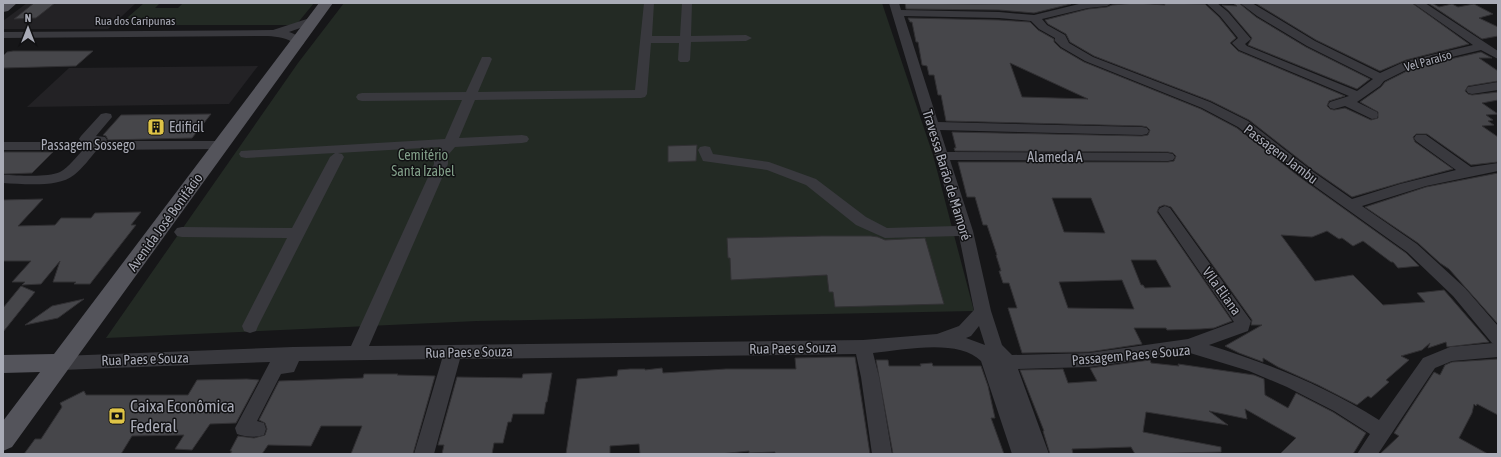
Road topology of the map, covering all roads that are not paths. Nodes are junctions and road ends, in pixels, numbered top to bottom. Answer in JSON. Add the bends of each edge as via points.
{"nodes":[{"id":1,"x":10,"y":3,"type":"edge"},
{"id":2,"x":326,"y":3,"type":"edge"},
{"id":3,"x":649,"y":3,"type":"edge"},
{"id":4,"x":687,"y":3,"type":"edge"},
{"id":5,"x":997,"y":3,"type":"edge"},
{"id":6,"x":1107,"y":3,"type":"edge"},
{"id":7,"x":1211,"y":3,"type":"edge"},
{"id":8,"x":1245,"y":3,"type":"edge"},
{"id":9,"x":1418,"y":3,"type":"edge"},
{"id":10,"x":3,"y":8,"type":"edge"},
{"id":11,"x":896,"y":8,"type":"edge"},
{"id":12,"x":999,"y":15,"type":"junction"},
{"id":13,"x":1034,"y":18,"type":"junction"},
{"id":14,"x":314,"y":20,"type":"junction"},
{"id":15,"x":268,"y":33,"type":"junction"},
{"id":16,"x":3,"y":35,"type":"edge"},
{"id":17,"x":746,"y":38,"type":"dead end"},
{"id":18,"x":685,"y":39,"type":"junction"},
{"id":19,"x":646,"y":40,"type":"junction"},
{"id":20,"x":298,"y":42,"type":"junction"},
{"id":21,"x":1483,"y":46,"type":"junction"},
{"id":22,"x":1498,"y":56,"type":"edge"},
{"id":23,"x":486,"y":59,"type":"dead end"},
{"id":24,"x":684,"y":60,"type":"dead end"},
{"id":25,"x":1378,"y":80,"type":"junction"},
{"id":26,"x":1498,"y":86,"type":"edge"},
{"id":27,"x":1472,"y":90,"type":"dead end"},
{"id":28,"x":470,"y":95,"type":"junction"},
{"id":29,"x":362,"y":97,"type":"dead end"},
{"id":30,"x":1353,"y":99,"type":"junction"},
{"id":31,"x":1334,"y":105,"type":"dead end"},
{"id":32,"x":1372,"y":115,"type":"dead end"},
{"id":33,"x":106,"y":117,"type":"dead end"},
{"id":34,"x":933,"y":126,"type":"junction"},
{"id":35,"x":1142,"y":131,"type":"dead end"},
{"id":36,"x":1421,"y":138,"type":"dead end"},
{"id":37,"x":522,"y":139,"type":"dead end"},
{"id":38,"x":223,"y":142,"type":"junction"},
{"id":39,"x":95,"y":144,"type":"junction"},
{"id":40,"x":3,"y":146,"type":"edge"},
{"id":41,"x":447,"y":147,"type":"junction"},
{"id":42,"x":705,"y":150,"type":"dead end"},
{"id":43,"x":942,"y":156,"type":"junction"},
{"id":44,"x":337,"y":157,"type":"junction"},
{"id":45,"x":1168,"y":157,"type":"dead end"},
{"id":46,"x":1498,"y":167,"type":"edge"},
{"id":47,"x":1467,"y":171,"type":"junction"},
{"id":48,"x":3,"y":179,"type":"edge"},
{"id":49,"x":1350,"y":205,"type":"junction"},
{"id":50,"x":1165,"y":211,"type":"dead end"},
{"id":51,"x":298,"y":231,"type":"junction"},
{"id":52,"x":965,"y":231,"type":"junction"},
{"id":53,"x":182,"y":232,"type":"dead end"},
{"id":54,"x":983,"y":311,"type":"junction"},
{"id":55,"x":250,"y":326,"type":"dead end"},
{"id":56,"x":1498,"y":338,"type":"edge"},
{"id":57,"x":935,"y":341,"type":"junction"},
{"id":58,"x":1190,"y":346,"type":"junction"},
{"id":59,"x":863,"y":347,"type":"junction"},
{"id":60,"x":1498,"y":350,"type":"edge"},
{"id":61,"x":357,"y":352,"type":"junction"},
{"id":62,"x":453,"y":352,"type":"junction"},
{"id":63,"x":293,"y":354,"type":"junction"},
{"id":64,"x":996,"y":356,"type":"junction"},
{"id":65,"x":61,"y":363,"type":"junction"},
{"id":66,"x":3,"y":364,"type":"edge"},
{"id":67,"x":257,"y":429,"type":"dead end"},
{"id":68,"x":1381,"y":431,"type":"junction"},
{"id":69,"x":3,"y":440,"type":"edge"},
{"id":70,"x":424,"y":454,"type":"edge"},
{"id":71,"x":882,"y":454,"type":"edge"},
{"id":72,"x":1022,"y":454,"type":"edge"},
{"id":73,"x":1040,"y":454,"type":"edge"},
{"id":74,"x":1367,"y":454,"type":"edge"}],
"edges":[{"from":1,"to":10,"type":"main road"},
{"from":2,"to":14,"type":"main road","name":"Avenida José Bonifácio"},
{"from":3,"to":19,"type":"street"},
{"from":4,"to":18,"type":"street"},
{"from":5,"to":12,"type":"street"},
{"from":6,"to":13,"type":"street"},
{"from":7,"to":30,"type":"street","via":[[1245,39],[1238,43],[1243,48]]},
{"from":8,"to":25,"type":"street"},
{"from":9,"to":21,"type":"street"},
{"from":11,"to":12,"type":"street"},
{"from":11,"to":34,"type":"street","name":"Travessa Barão de Mamoré"},
{"from":12,"to":13,"type":"street"},
{"from":13,"to":49,"type":"street","name":"Passagem Jambu","via":[[1061,37],[1065,45],[1089,59],[1243,124]]},
{"from":14,"to":15,"type":"street","name":"Rua dos Caripunas"},
{"from":14,"to":20,"type":"main road","name":"Avenida José Bonifácio"},
{"from":15,"to":16,"type":"street","name":"Rua dos Caripunas"},
{"from":15,"to":20,"type":"street","name":"Rua dos Caripunas","via":[[288,35]]},
{"from":17,"to":18,"type":"street"},
{"from":18,"to":19,"type":"street"},
{"from":18,"to":24,"type":"street"},
{"from":19,"to":28,"type":"street","via":[[641,94]]},
{"from":20,"to":38,"type":"main road","name":"Avenida José Bonifácio"},
{"from":21,"to":22,"type":"street"},
{"from":21,"to":25,"type":"street","name":"Vel Paraíso","via":[[1410,63]]},
{"from":23,"to":28,"type":"street"},
{"from":25,"to":30,"type":"street","name":"Vel Paraíso"},
{"from":26,"to":27,"type":"street"},
{"from":28,"to":29,"type":"street"},
{"from":28,"to":41,"type":"street"},
{"from":30,"to":31,"type":"street"},
{"from":30,"to":32,"type":"street"},
{"from":33,"to":38,"type":"street","via":[[86,139]]},
{"from":34,"to":35,"type":"street","name":"Alameda A"},
{"from":34,"to":43,"type":"street","name":"Travessa Barão de Mamoré"},
{"from":36,"to":47,"type":"street"},
{"from":37,"to":41,"type":"street"},
{"from":38,"to":39,"type":"street","name":"Passagem Sossego"},
{"from":38,"to":65,"type":"main road","name":"Avenida José Bonifácio"},
{"from":39,"to":40,"type":"street","name":"Passagem Sossego"},
{"from":39,"to":48,"type":"street","via":[[67,174],[59,177]]},
{"from":41,"to":44,"type":"street"},
{"from":41,"to":44,"type":"street","via":[[244,158]]},
{"from":41,"to":61,"type":"street","via":[[441,154],[441,164]]},
{"from":42,"to":52,"type":"street","via":[[708,158],[769,166],[811,182],[862,221],[885,233]]},
{"from":43,"to":45,"type":"street","name":"Alameda A"},
{"from":43,"to":52,"type":"street","name":"Travessa Barão de Mamoré"},
{"from":44,"to":51,"type":"street"},
{"from":46,"to":47,"type":"street"},
{"from":47,"to":49,"type":"street","via":[[1411,185]]},
{"from":49,"to":56,"type":"street","name":"Passagem Jambu","via":[[1388,230],[1437,270]]},
{"from":50,"to":58,"type":"street","name":"Vila Eliana","via":[[1243,321],[1242,326],[1218,333]]},
{"from":51,"to":53,"type":"street"},
{"from":51,"to":55,"type":"street"},
{"from":52,"to":54,"type":"street","name":"Travessa Barão de Mamoré"},
{"from":54,"to":57,"type":"street","name":"Rua Paes e Souza","via":[[965,331]]},
{"from":54,"to":64,"type":"street","name":"Travessa Barão de Mamoré"},
{"from":57,"to":59,"type":"street","name":"Rua Paes e Souza"},
{"from":57,"to":64,"type":"street","name":"Rua Paes e Souza","via":[[956,341]]},
{"from":58,"to":64,"type":"street","name":"Passagem Paes e Souza","via":[[1089,360]]},
{"from":58,"to":68,"type":"street","name":"Passagem Paes e Souza","via":[[1254,366],[1293,382],[1341,406]]},
{"from":59,"to":62,"type":"street","name":"Rua Paes e Souza"},
{"from":59,"to":71,"type":"street"},
{"from":60,"to":68,"type":"street","via":[[1450,354],[1429,363]]},
{"from":61,"to":62,"type":"street","name":"Rua Paes e Souza"},
{"from":61,"to":63,"type":"street","name":"Rua Paes e Souza"},
{"from":62,"to":70,"type":"street"},
{"from":63,"to":65,"type":"street","name":"Rua Paes e Souza"},
{"from":63,"to":67,"type":"street","via":[[288,367],[276,367],[244,428]]},
{"from":64,"to":72,"type":"street","name":"Travessa Barão de Mamoré"},
{"from":64,"to":73,"type":"street","name":"Travessa Barão de Mamoré"},
{"from":65,"to":66,"type":"main road","name":"Rua Paes e Souza"},
{"from":65,"to":69,"type":"main road","name":"Avenida José Bonifácio"},
{"from":68,"to":74,"type":"street"}]}
